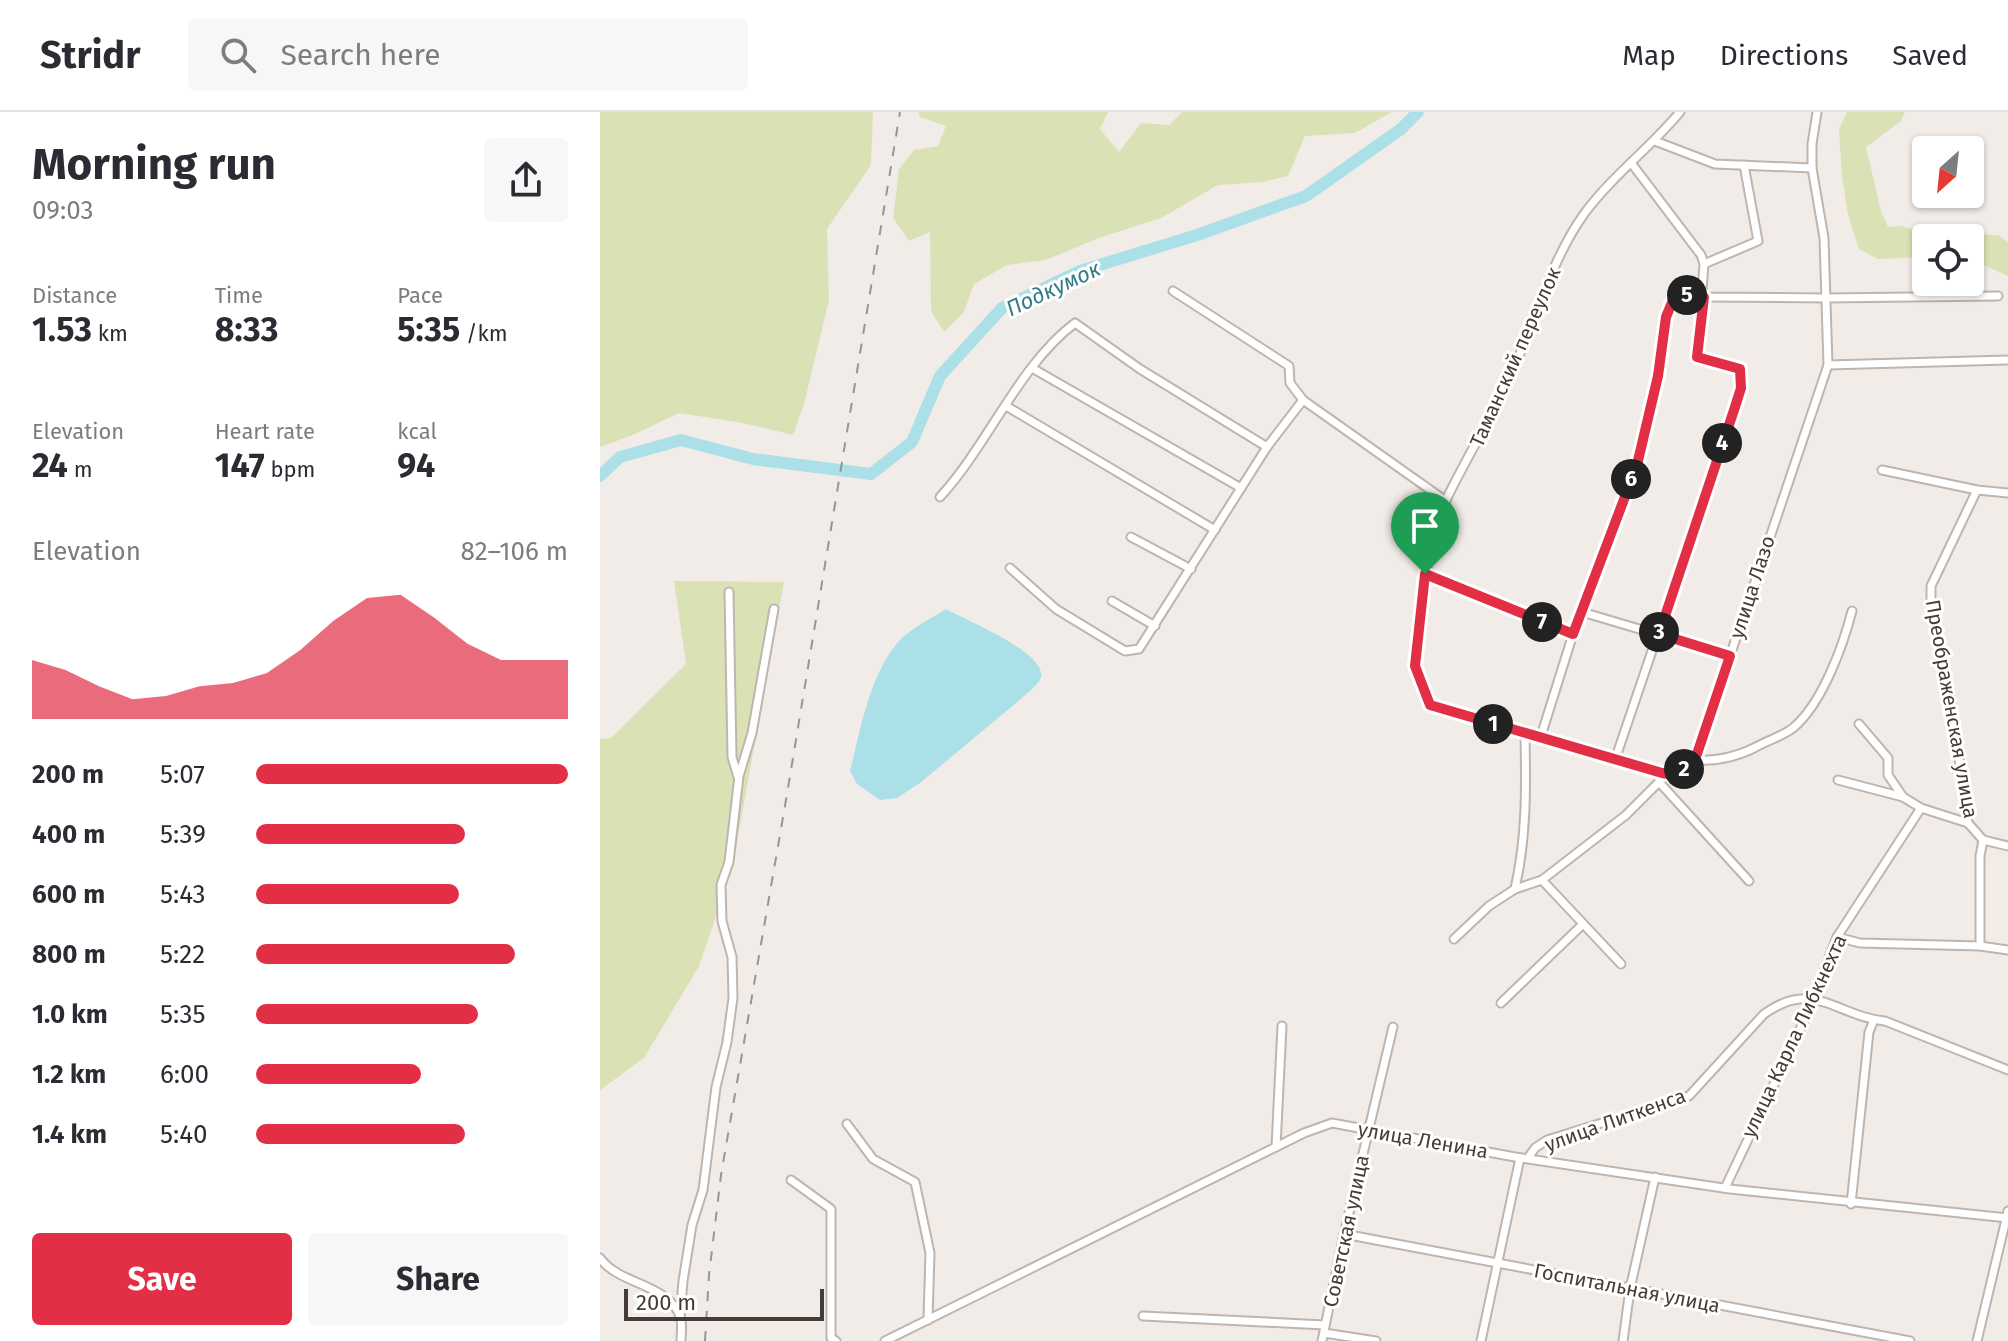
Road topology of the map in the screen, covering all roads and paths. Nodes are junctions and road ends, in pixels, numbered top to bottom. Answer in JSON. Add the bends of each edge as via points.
{"nodes":[{"id":1,"x":1680,"y":112,"type":"edge"},
{"id":2,"x":1817,"y":112,"type":"edge"},
{"id":3,"x":1655,"y":141,"type":"junction"},
{"id":4,"x":1632,"y":164,"type":"junction"},
{"id":5,"x":1744,"y":165,"type":"junction"},
{"id":6,"x":1812,"y":168,"type":"junction"},
{"id":7,"x":1704,"y":264,"type":"junction"},
{"id":8,"x":1173,"y":291,"type":"dead end"},
{"id":9,"x":1998,"y":296,"type":"dead end"},
{"id":10,"x":1704,"y":297,"type":"junction"},
{"id":11,"x":1826,"y":298,"type":"junction"},
{"id":12,"x":2008,"y":360,"type":"edge"},
{"id":13,"x":1828,"y":365,"type":"junction"},
{"id":14,"x":1032,"y":368,"type":"junction"},
{"id":15,"x":1303,"y":400,"type":"junction"},
{"id":16,"x":1006,"y":406,"type":"junction"},
{"id":17,"x":1267,"y":447,"type":"junction"},
{"id":18,"x":1882,"y":470,"type":"dead end"},
{"id":19,"x":1241,"y":488,"type":"junction"},
{"id":20,"x":1977,"y":490,"type":"junction"},
{"id":21,"x":2008,"y":493,"type":"edge"},
{"id":22,"x":940,"y":497,"type":"dead end"},
{"id":23,"x":1446,"y":501,"type":"junction"},
{"id":24,"x":1215,"y":530,"type":"junction"},
{"id":25,"x":1131,"y":537,"type":"dead end"},
{"id":26,"x":1010,"y":568,"type":"dead end"},
{"id":27,"x":1191,"y":569,"type":"junction"},
{"id":28,"x":1425,"y":574,"type":"junction"},
{"id":29,"x":729,"y":592,"type":"dead end"},
{"id":30,"x":1112,"y":601,"type":"dead end"},
{"id":31,"x":774,"y":609,"type":"dead end"},
{"id":32,"x":1852,"y":611,"type":"dead end"},
{"id":33,"x":1582,"y":612,"type":"junction"},
{"id":34,"x":1155,"y":626,"type":"junction"},
{"id":35,"x":1573,"y":634,"type":"junction"},
{"id":36,"x":1659,"y":634,"type":"junction"},
{"id":37,"x":1730,"y":656,"type":"junction"},
{"id":38,"x":1859,"y":724,"type":"dead end"},
{"id":39,"x":1525,"y":732,"type":"junction"},
{"id":40,"x":1541,"y":736,"type":"junction"},
{"id":41,"x":1694,"y":759,"type":"junction"},
{"id":42,"x":1615,"y":760,"type":"junction"},
{"id":43,"x":1662,"y":773,"type":"junction"},
{"id":44,"x":739,"y":779,"type":"junction"},
{"id":45,"x":1838,"y":780,"type":"dead end"},
{"id":46,"x":1659,"y":782,"type":"junction"},
{"id":47,"x":1903,"y":797,"type":"junction"},
{"id":48,"x":1921,"y":808,"type":"junction"},
{"id":49,"x":1968,"y":823,"type":"junction"},
{"id":50,"x":1983,"y":840,"type":"junction"},
{"id":51,"x":2008,"y":846,"type":"edge"},
{"id":52,"x":1542,"y":880,"type":"junction"},
{"id":53,"x":1749,"y":881,"type":"dead end"},
{"id":54,"x":1515,"y":889,"type":"junction"},
{"id":55,"x":1583,"y":924,"type":"junction"},
{"id":56,"x":1837,"y":937,"type":"junction"},
{"id":57,"x":1454,"y":939,"type":"dead end"},
{"id":58,"x":1980,"y":946,"type":"junction"},
{"id":59,"x":2008,"y":950,"type":"edge"},
{"id":60,"x":1621,"y":964,"type":"dead end"},
{"id":61,"x":1812,"y":1000,"type":"junction"},
{"id":62,"x":1501,"y":1003,"type":"dead end"},
{"id":63,"x":1874,"y":1020,"type":"junction"},
{"id":64,"x":1282,"y":1026,"type":"dead end"},
{"id":65,"x":1393,"y":1027,"type":"dead end"},
{"id":66,"x":2008,"y":1070,"type":"edge"},
{"id":67,"x":847,"y":1124,"type":"dead end"},
{"id":68,"x":1368,"y":1130,"type":"junction"},
{"id":69,"x":1276,"y":1147,"type":"junction"},
{"id":70,"x":1524,"y":1158,"type":"junction"},
{"id":71,"x":1655,"y":1177,"type":"junction"},
{"id":72,"x":791,"y":1180,"type":"dead end"},
{"id":73,"x":1725,"y":1188,"type":"junction"},
{"id":74,"x":1851,"y":1204,"type":"junction"},
{"id":75,"x":2007,"y":1216,"type":"edge"},
{"id":76,"x":1344,"y":1234,"type":"junction"},
{"id":77,"x":600,"y":1258,"type":"edge"},
{"id":78,"x":1498,"y":1263,"type":"junction"},
{"id":79,"x":1630,"y":1289,"type":"junction"},
{"id":80,"x":680,"y":1316,"type":"junction"},
{"id":81,"x":1143,"y":1316,"type":"dead end"},
{"id":82,"x":928,"y":1320,"type":"junction"},
{"id":83,"x":1324,"y":1333,"type":"edge"},
{"id":84,"x":681,"y":1341,"type":"edge"},
{"id":85,"x":836,"y":1341,"type":"edge"},
{"id":86,"x":885,"y":1341,"type":"edge"},
{"id":87,"x":1376,"y":1341,"type":"edge"},
{"id":88,"x":1481,"y":1341,"type":"edge"},
{"id":89,"x":1623,"y":1341,"type":"edge"},
{"id":90,"x":1910,"y":1341,"type":"edge"},
{"id":91,"x":1977,"y":1341,"type":"edge"}],
"edges":[{"from":1,"to":3,"type":"street","name":"Таманский переулок"},
{"from":2,"to":6,"type":"street","name":"улица Лазо"},
{"from":3,"to":4,"type":"street","name":"Таманский переулок"},
{"from":3,"to":5,"type":"street","via":[[1715,164]]},
{"from":4,"to":7,"type":"street"},
{"from":4,"to":23,"type":"street","name":"Таманский переулок","via":[[1584,215],[1557,262],[1516,363]]},
{"from":5,"to":6,"type":"street"},
{"from":5,"to":7,"type":"street","via":[[1758,241]]},
{"from":6,"to":11,"type":"street","name":"улица Лазо","via":[[1824,238]]},
{"from":7,"to":10,"type":"street"},
{"from":8,"to":15,"type":"street","via":[[1289,366],[1290,383]]},
{"from":9,"to":11,"type":"street"},
{"from":10,"to":11,"type":"street"},
{"from":10,"to":33,"type":"street","via":[[1682,294],[1666,317],[1637,465]]},
{"from":10,"to":36,"type":"street","via":[[1697,357],[1740,369],[1741,388]]},
{"from":11,"to":13,"type":"street","name":"улица Лазо"},
{"from":12,"to":13,"type":"street"},
{"from":13,"to":37,"type":"street","name":"улица Лазо"},
{"from":14,"to":16,"type":"street"},
{"from":14,"to":17,"type":"street","via":[[1075,323]]},
{"from":14,"to":19,"type":"street"},
{"from":15,"to":17,"type":"street"},
{"from":15,"to":23,"type":"street"},
{"from":16,"to":22,"type":"street"},
{"from":16,"to":24,"type":"street"},
{"from":17,"to":19,"type":"street"},
{"from":18,"to":20,"type":"street"},
{"from":19,"to":24,"type":"street"},
{"from":20,"to":21,"type":"street"},
{"from":20,"to":49,"type":"street","name":"Преображенская улица","via":[[1931,586]]},
{"from":23,"to":28,"type":"street","name":"Таманский переулок"},
{"from":24,"to":27,"type":"street"},
{"from":25,"to":27,"type":"street"},
{"from":26,"to":34,"type":"street","via":[[1056,609],[1125,651],[1139,649]]},
{"from":27,"to":34,"type":"street"},
{"from":28,"to":35,"type":"street"},
{"from":28,"to":39,"type":"street","name":"Таманский переулок","via":[[1415,666],[1430,705]]},
{"from":29,"to":44,"type":"street","via":[[732,757]]},
{"from":30,"to":34,"type":"street"},
{"from":31,"to":44,"type":"street"},
{"from":32,"to":41,"type":"street","via":[[1826,682],[1793,728],[1743,753]]},
{"from":33,"to":35,"type":"street"},
{"from":33,"to":36,"type":"street"},
{"from":35,"to":40,"type":"street"},
{"from":36,"to":37,"type":"street"},
{"from":36,"to":42,"type":"street"},
{"from":37,"to":41,"type":"street","name":"улица Лазо"},
{"from":38,"to":47,"type":"street","via":[[1888,758],[1888,775]]},
{"from":39,"to":40,"type":"street"},
{"from":39,"to":54,"type":"street","via":[[1527,815]]},
{"from":40,"to":42,"type":"street"},
{"from":41,"to":43,"type":"street","via":[[1674,775]]},
{"from":42,"to":43,"type":"street"},
{"from":43,"to":46,"type":"street"},
{"from":44,"to":80,"type":"street","via":[[735,831],[721,885],[733,998]]},
{"from":45,"to":47,"type":"street"},
{"from":46,"to":52,"type":"street","via":[[1626,815]]},
{"from":46,"to":53,"type":"street"},
{"from":47,"to":48,"type":"street"},
{"from":48,"to":49,"type":"street"},
{"from":48,"to":56,"type":"street","name":"улица Карла Либкнехта"},
{"from":49,"to":50,"type":"street","name":"Преображенская улица"},
{"from":50,"to":51,"type":"street"},
{"from":50,"to":58,"type":"street"},
{"from":52,"to":54,"type":"street"},
{"from":52,"to":55,"type":"street"},
{"from":54,"to":57,"type":"street"},
{"from":55,"to":60,"type":"street"},
{"from":55,"to":62,"type":"street"},
{"from":56,"to":58,"type":"street","via":[[1860,943]]},
{"from":56,"to":61,"type":"street","name":"улица Карла Либкнехта"},
{"from":58,"to":59,"type":"street"},
{"from":61,"to":63,"type":"street"},
{"from":61,"to":70,"type":"street","name":"улица Литкенса","via":[[1793,999],[1764,1014],[1689,1096],[1547,1140]]},
{"from":61,"to":73,"type":"street","name":"улица Карла Либкнехта"},
{"from":63,"to":66,"type":"street"},
{"from":63,"to":74,"type":"street"},
{"from":64,"to":69,"type":"street"},
{"from":65,"to":68,"type":"street","name":"Советская улица"},
{"from":67,"to":82,"type":"street","via":[[873,1159],[915,1182],[930,1253]]},
{"from":68,"to":69,"type":"street","name":"улица Ленина","via":[[1332,1123]]},
{"from":68,"to":70,"type":"street","name":"улица Ленина"},
{"from":68,"to":76,"type":"street","name":"Советская улица"},
{"from":69,"to":82,"type":"street","name":"улица Ленина"},
{"from":70,"to":71,"type":"street","name":"улица Ленина"},
{"from":70,"to":78,"type":"street"},
{"from":71,"to":73,"type":"street","name":"улица Ленина"},
{"from":71,"to":79,"type":"street"},
{"from":72,"to":85,"type":"street","via":[[831,1209],[831,1338]]},
{"from":73,"to":74,"type":"street","name":"улица Ленина"},
{"from":74,"to":75,"type":"street","name":"улица Ленина"},
{"from":75,"to":91,"type":"street"},
{"from":76,"to":78,"type":"street","name":"Госпитальная улица"},
{"from":76,"to":83,"type":"street","name":"Советская улица"},
{"from":77,"to":80,"type":"street","via":[[607,1268],[663,1297]]},
{"from":78,"to":79,"type":"street","name":"Госпитальная улица"},
{"from":78,"to":88,"type":"street"},
{"from":79,"to":89,"type":"street"},
{"from":79,"to":90,"type":"street","name":"Госпитальная улица"},
{"from":80,"to":84,"type":"street"},
{"from":81,"to":83,"type":"street"},
{"from":82,"to":86,"type":"street","name":"улица Ленина"},
{"from":83,"to":87,"type":"street"}]}
